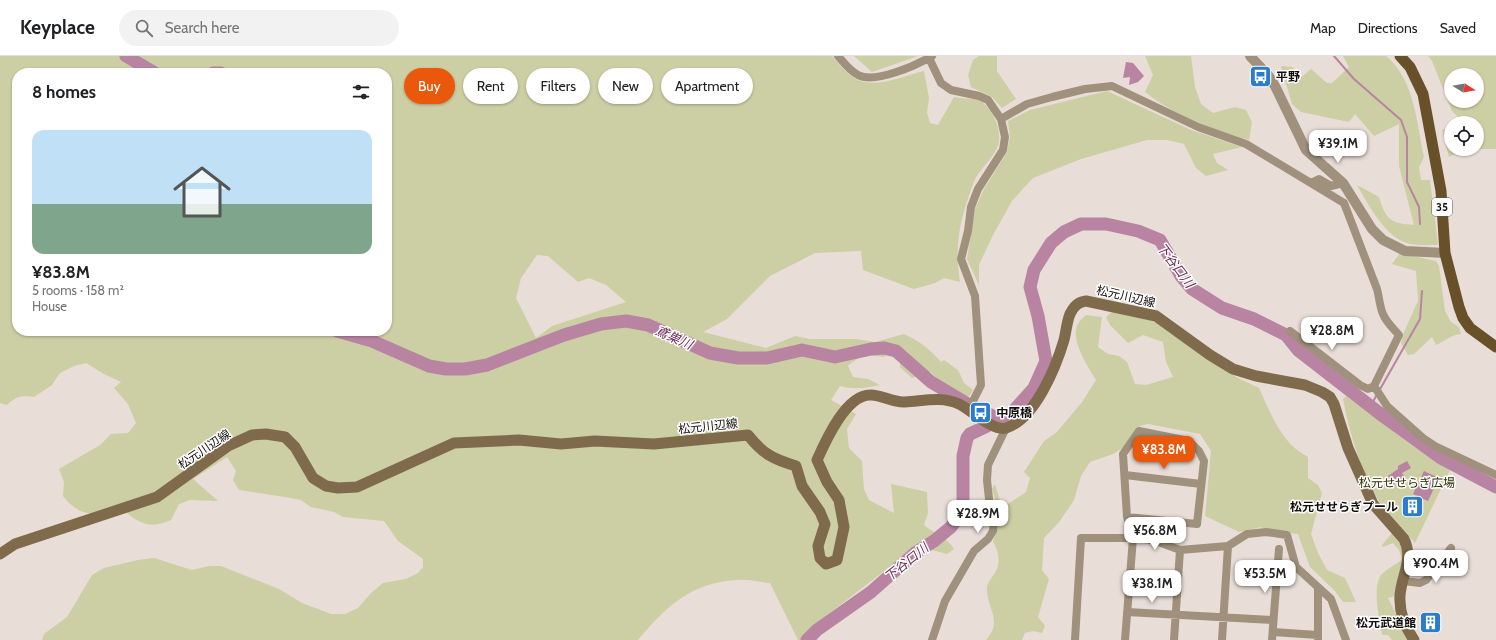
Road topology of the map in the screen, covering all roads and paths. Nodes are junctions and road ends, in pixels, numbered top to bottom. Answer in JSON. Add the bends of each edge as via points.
{"nodes":[{"id":1,"x":838,"y":56,"type":"edge"},
{"id":2,"x":1250,"y":56,"type":"edge"},
{"id":3,"x":1400,"y":56,"type":"edge"},
{"id":4,"x":931,"y":57,"type":"edge"},
{"id":5,"x":1001,"y":119,"type":"junction"},
{"id":6,"x":1311,"y":183,"type":"junction"},
{"id":7,"x":1343,"y":183,"type":"junction"},
{"id":8,"x":1445,"y":253,"type":"junction"},
{"id":9,"x":1290,"y":331,"type":"dead end"},
{"id":10,"x":1496,"y":347,"type":"edge"},
{"id":11,"x":1374,"y":386,"type":"junction"},
{"id":12,"x":969,"y":409,"type":"junction"},
{"id":13,"x":1003,"y":429,"type":"junction"},
{"id":14,"x":1125,"y":475,"type":"junction"},
{"id":15,"x":1496,"y":475,"type":"edge"},
{"id":16,"x":1201,"y":484,"type":"junction"},
{"id":17,"x":1127,"y":516,"type":"junction"},
{"id":18,"x":1133,"y":538,"type":"junction"},
{"id":19,"x":1228,"y":546,"type":"junction"},
{"id":20,"x":1451,"y":548,"type":"dead end"},
{"id":21,"x":1279,"y":549,"type":"dead end"},
{"id":22,"x":1180,"y":550,"type":"junction"},
{"id":23,"x":0,"y":554,"type":"edge"},
{"id":24,"x":1403,"y":581,"type":"junction"},
{"id":25,"x":1318,"y":589,"type":"junction"},
{"id":26,"x":1127,"y":612,"type":"junction"},
{"id":27,"x":1176,"y":616,"type":"junction"},
{"id":28,"x":1223,"y":618,"type":"junction"},
{"id":29,"x":1273,"y":620,"type":"junction"},
{"id":30,"x":1272,"y":636,"type":"edge"},
{"id":31,"x":1318,"y":638,"type":"edge"},
{"id":32,"x":932,"y":640,"type":"edge"},
{"id":33,"x":1075,"y":640,"type":"edge"},
{"id":34,"x":1125,"y":640,"type":"edge"},
{"id":35,"x":1174,"y":640,"type":"edge"},
{"id":36,"x":1222,"y":640,"type":"edge"},
{"id":37,"x":1346,"y":640,"type":"edge"},
{"id":38,"x":1414,"y":640,"type":"edge"}],
"edges":[{"from":1,"to":4,"type":"street","via":[[859,76],[874,78]]},
{"from":2,"to":7,"type":"street","via":[[1268,75],[1306,150]]},
{"from":3,"to":8,"type":"main road","number":"35","via":[[1410,67],[1423,94],[1441,191]]},
{"from":4,"to":5,"type":"street","via":[[941,83],[951,90],[988,100]]},
{"from":5,"to":6,"type":"street","via":[[1027,104],[1085,89],[1112,86],[1198,127],[1246,144]]},
{"from":5,"to":12,"type":"street","via":[[1004,144],[978,189],[961,259],[975,296],[981,385]]},
{"from":6,"to":7,"type":"street","via":[[1320,179],[1331,186]]},
{"from":6,"to":11,"type":"street","via":[[1344,202],[1377,289],[1382,312],[1399,334]]},
{"from":7,"to":8,"type":"street","via":[[1372,229],[1383,240],[1404,251]]},
{"from":8,"to":10,"type":"main road","number":"35","via":[[1463,318],[1470,328]]},
{"from":9,"to":11,"type":"street","via":[[1360,385],[1368,389]]},
{"from":11,"to":15,"type":"street","via":[[1387,406],[1423,438],[1434,446]]},
{"from":12,"to":13,"type":"main road","name":"松元川辺線","via":[[984,421]]},
{"from":12,"to":23,"type":"main road","name":"松元川辺線","via":[[940,399],[904,402],[886,400],[871,394],[857,397],[837,422],[817,460],[839,500],[844,527],[838,560],[826,564],[820,558],[818,546],[825,524],[802,486],[796,466],[759,450],[748,435],[654,444],[595,441],[561,444],[519,440],[454,443],[357,487],[338,488],[326,486],[313,478],[295,447],[285,437],[252,435],[228,446],[157,498],[15,544]]},
{"from":13,"to":24,"type":"main road","name":"松元川辺線","via":[[1024,417],[1033,408],[1054,367],[1070,314],[1077,304],[1086,301],[1096,302],[1156,316],[1233,369],[1305,385],[1330,397],[1348,448],[1373,504],[1407,545],[1408,565]]},
{"from":13,"to":32,"type":"street","via":[[988,465],[993,531],[974,551],[945,601]]},
{"from":14,"to":16,"type":"street"},
{"from":14,"to":16,"type":"street","via":[[1123,454],[1139,431],[1189,441],[1204,461]]},
{"from":14,"to":17,"type":"street"},
{"from":16,"to":17,"type":"street","via":[[1197,524]]},
{"from":17,"to":18,"type":"street"},
{"from":18,"to":22,"type":"street","via":[[1153,540]]},
{"from":18,"to":26,"type":"street"},
{"from":18,"to":33,"type":"street","via":[[1081,538]]},
{"from":19,"to":22,"type":"street"},
{"from":19,"to":25,"type":"street","via":[[1247,534],[1266,532],[1287,535],[1296,567]]},
{"from":19,"to":28,"type":"street"},
{"from":20,"to":24,"type":"street","via":[[1426,580],[1420,583]]},
{"from":21,"to":29,"type":"street"},
{"from":22,"to":27,"type":"street"},
{"from":24,"to":38,"type":"main road","name":"松元川辺線","via":[[1400,608],[1406,628]]},
{"from":25,"to":31,"type":"street"},
{"from":25,"to":37,"type":"street","via":[[1331,599]]},
{"from":26,"to":27,"type":"street"},
{"from":26,"to":34,"type":"street"},
{"from":27,"to":28,"type":"street"},
{"from":27,"to":35,"type":"street"},
{"from":28,"to":29,"type":"street"},
{"from":28,"to":36,"type":"street"},
{"from":29,"to":30,"type":"street"},
{"from":30,"to":31,"type":"street"}]}
